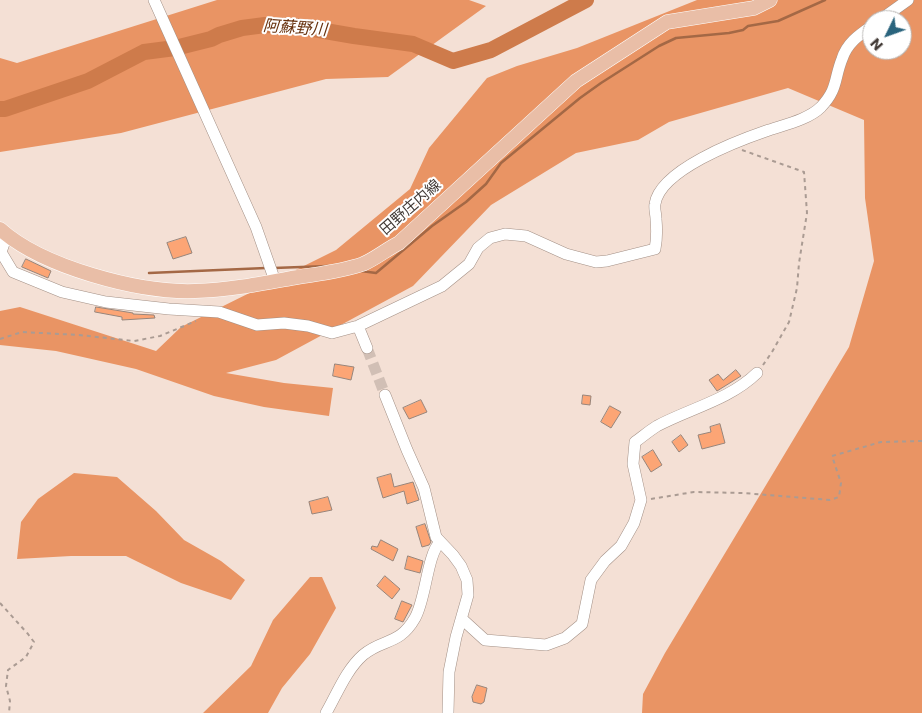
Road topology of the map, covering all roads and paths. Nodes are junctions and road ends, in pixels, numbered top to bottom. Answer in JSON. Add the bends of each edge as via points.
{"nodes":[{"id":1,"x":154,"y":0,"type":"edge"},
{"id":2,"x":770,"y":0,"type":"edge"},
{"id":3,"x":908,"y":0,"type":"edge"},
{"id":4,"x":894,"y":10,"type":"edge"},
{"id":5,"x":862,"y":33,"type":"edge"},
{"id":6,"x":730,"y":146,"type":"junction"},
{"id":7,"x":4,"y":232,"type":"edge"},
{"id":8,"x":275,"y":281,"type":"junction"},
{"id":9,"x":219,"y":312,"type":"junction"},
{"id":10,"x":358,"y":326,"type":"junction"},
{"id":11,"x":0,"y":339,"type":"edge"},
{"id":12,"x":367,"y":348,"type":"tunnel mouth"},
{"id":13,"x":757,"y":373,"type":"joint"},
{"id":14,"x":386,"y":395,"type":"tunnel mouth"},
{"id":15,"x":922,"y":440,"type":"edge"},
{"id":16,"x":641,"y":500,"type":"junction"},
{"id":17,"x":440,"y":542,"type":"junction"},
{"id":18,"x":0,"y":603,"type":"edge"},
{"id":19,"x":462,"y":619,"type":"junction"},
{"id":20,"x":9,"y":713,"type":"edge"},
{"id":21,"x":326,"y":713,"type":"edge"},
{"id":22,"x":448,"y":713,"type":"edge"}],
"edges":[{"from":1,"to":8,"type":"street","via":[[256,228]]},
{"from":2,"to":8,"type":"main road","name":"田野庄内線","via":[[754,8],[667,22],[576,81],[399,243],[364,263]]},
{"from":3,"to":4,"type":"street"},
{"from":5,"to":6,"type":"street","via":[[847,48],[835,87],[820,108],[806,117]]},
{"from":6,"to":10,"type":"street","via":[[676,173],[661,189],[655,203],[658,237],[655,249],[608,262],[596,262],[566,254],[526,236],[505,234],[490,238],[478,248],[469,264],[442,286]]},
{"from":6,"to":13,"type":"path","via":[[804,172],[807,213],[791,314],[772,352]]},
{"from":7,"to":8,"type":"main road","name":"田野庄内線","via":[[58,264],[114,281],[193,291],[238,289]]},
{"from":7,"to":9,"type":"street","via":[[1,252],[13,272],[62,292],[106,302]]},
{"from":9,"to":10,"type":"street","via":[[257,325],[284,323],[332,333]]},
{"from":9,"to":11,"type":"path","via":[[160,336],[134,341],[22,332]]},
{"from":10,"to":12,"type":"street"},
{"from":13,"to":16,"type":"street","via":[[733,392],[657,426],[635,442],[633,464]]},
{"from":14,"to":17,"type":"street","via":[[424,488],[434,533]]},
{"from":15,"to":16,"type":"path","via":[[881,442],[832,456],[842,483],[839,497],[830,500],[743,492],[694,492]]},
{"from":16,"to":19,"type":"street","via":[[634,523],[620,546],[591,580],[582,624],[565,638],[546,645],[484,640]]},
{"from":17,"to":19,"type":"street","via":[[461,566],[467,580],[468,595]]},
{"from":17,"to":21,"type":"street","via":[[422,602],[406,631],[364,655],[349,672]]},
{"from":18,"to":20,"type":"path","via":[[34,642],[26,657],[8,670]]},
{"from":19,"to":22,"type":"street","via":[[449,672]]}]}
